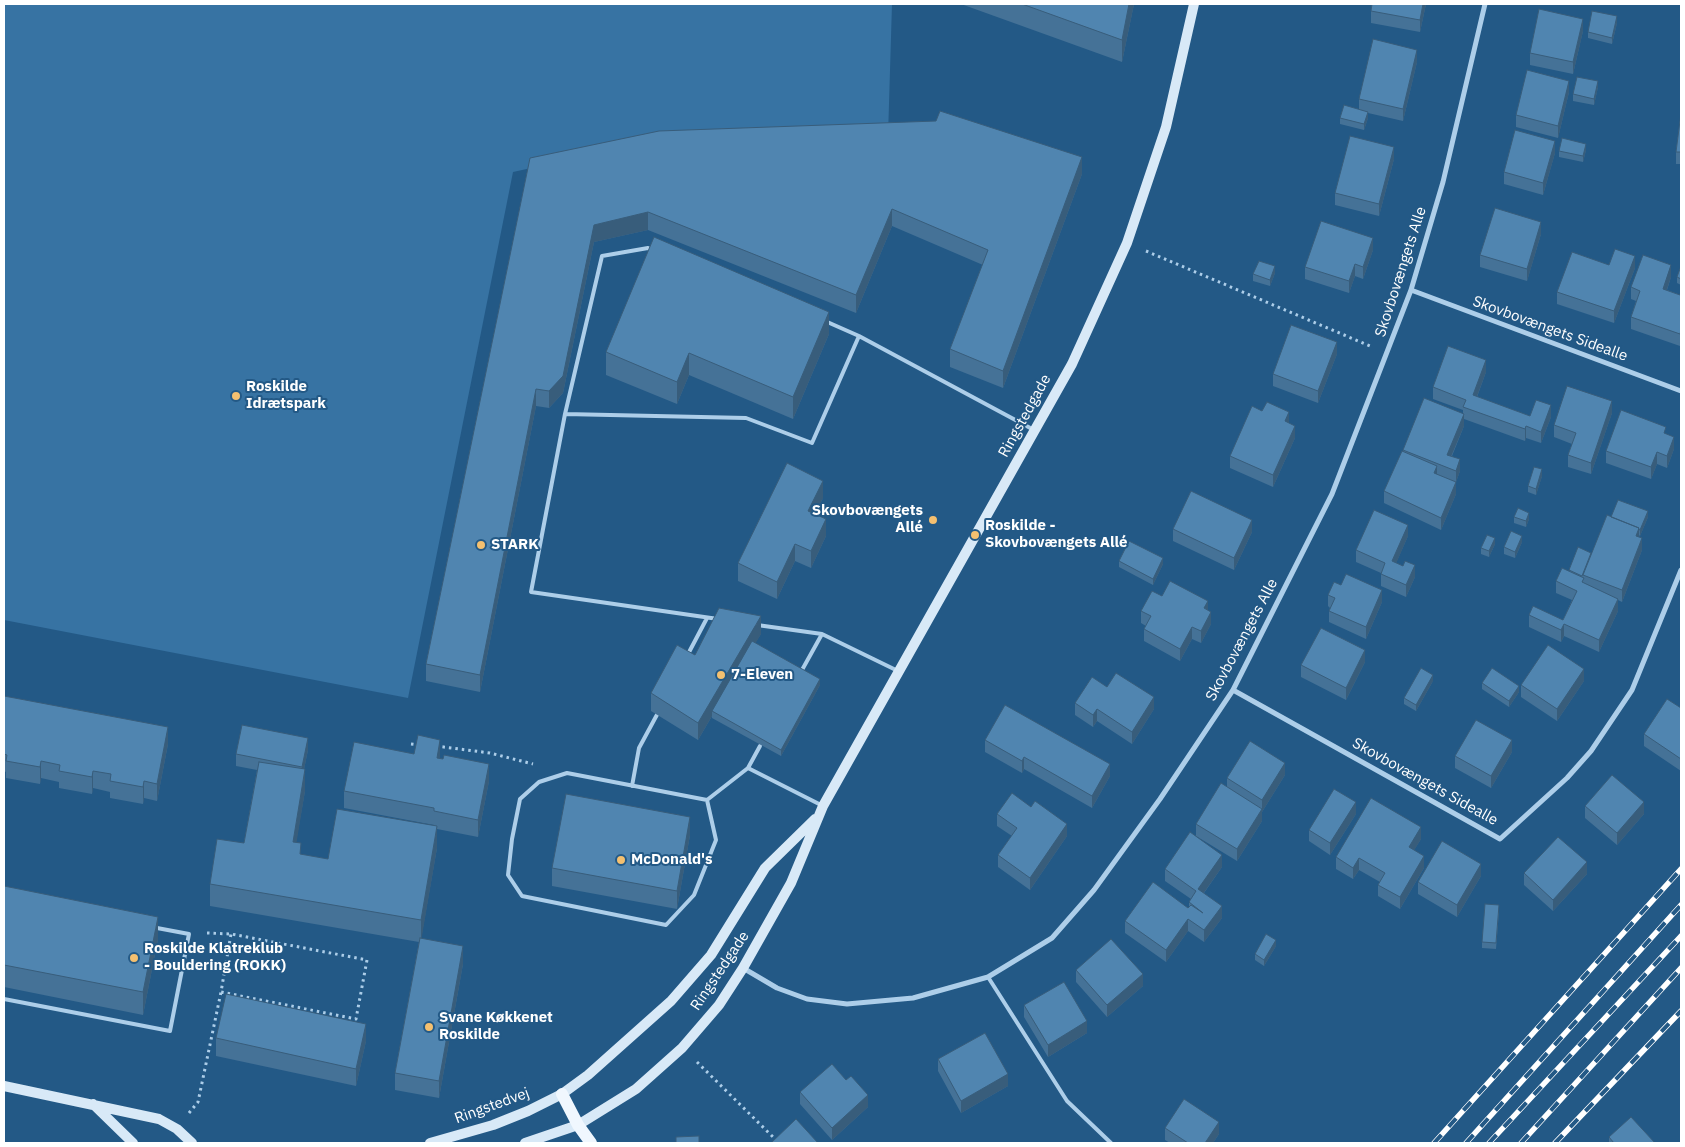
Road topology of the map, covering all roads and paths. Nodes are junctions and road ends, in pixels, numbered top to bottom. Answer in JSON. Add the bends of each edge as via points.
{"nodes":[{"id":1,"x":1194,"y":4,"type":"edge"},
{"id":2,"x":1485,"y":4,"type":"edge"},
{"id":3,"x":1126,"y":243,"type":"junction"},
{"id":4,"x":658,"y":252,"type":"edge"},
{"id":5,"x":1411,"y":290,"type":"junction"},
{"id":6,"x":822,"y":320,"type":"edge"},
{"id":7,"x":859,"y":336,"type":"junction"},
{"id":8,"x":1388,"y":354,"type":"junction"},
{"id":9,"x":1681,"y":391,"type":"edge"},
{"id":10,"x":565,"y":414,"type":"junction"},
{"id":11,"x":1034,"y":430,"type":"junction"},
{"id":12,"x":1681,"y":570,"type":"edge"},
{"id":13,"x":707,"y":618,"type":"junction"},
{"id":14,"x":726,"y":620,"type":"edge"},
{"id":15,"x":755,"y":624,"type":"edge"},
{"id":16,"x":822,"y":634,"type":"junction"},
{"id":17,"x":684,"y":661,"type":"edge"},
{"id":18,"x":802,"y":670,"type":"edge"},
{"id":19,"x":898,"y":671,"type":"junction"},
{"id":20,"x":1233,"y":690,"type":"junction"},
{"id":21,"x":662,"y":704,"type":"edge"},
{"id":22,"x":411,"y":744,"type":"dead end"},
{"id":23,"x":760,"y":746,"type":"edge"},
{"id":24,"x":748,"y":768,"type":"junction"},
{"id":25,"x":568,"y":773,"type":"junction"},
{"id":26,"x":632,"y":786,"type":"junction"},
{"id":27,"x":707,"y":800,"type":"junction"},
{"id":28,"x":822,"y":806,"type":"junction"},
{"id":29,"x":817,"y":816,"type":"junction"},
{"id":30,"x":157,"y":928,"type":"edge"},
{"id":31,"x":189,"y":934,"type":"junction"},
{"id":32,"x":231,"y":934,"type":"junction"},
{"id":33,"x":743,"y":968,"type":"junction"},
{"id":34,"x":988,"y":977,"type":"junction"},
{"id":35,"x":221,"y":992,"type":"junction"},
{"id":36,"x":4,"y":999,"type":"edge"},
{"id":37,"x":682,"y":1048,"type":"junction"},
{"id":38,"x":4,"y":1086,"type":"edge"},
{"id":39,"x":562,"y":1094,"type":"junction"},
{"id":40,"x":92,"y":1103,"type":"junction"},
{"id":41,"x":578,"y":1125,"type":"junction"},
{"id":42,"x":177,"y":1129,"type":"junction"},
{"id":43,"x":773,"y":1137,"type":"dead end"},
{"id":44,"x":133,"y":1143,"type":"edge"},
{"id":45,"x":192,"y":1143,"type":"edge"},
{"id":46,"x":430,"y":1143,"type":"edge"},
{"id":47,"x":525,"y":1143,"type":"edge"},
{"id":48,"x":591,"y":1143,"type":"edge"},
{"id":49,"x":1110,"y":1143,"type":"edge"}],
"edges":[{"from":1,"to":3,"type":"street","name":"Ringstedgade","via":[[1166,127]]},
{"from":2,"to":5,"type":"street","name":"Skovbovængets Alle","via":[[1443,182]]},
{"from":3,"to":8,"type":"path"},
{"from":3,"to":11,"type":"street","name":"Ringstedgade","via":[[1072,364]]},
{"from":4,"to":10,"type":"lane","via":[[648,248],[602,256]]},
{"from":5,"to":8,"type":"street","name":"Skovbovængets Alle"},
{"from":5,"to":9,"type":"street","name":"Skovbovængets Sidealle"},
{"from":6,"to":7,"type":"lane"},
{"from":7,"to":10,"type":"lane","via":[[812,444],[746,418]]},
{"from":7,"to":11,"type":"lane"},
{"from":8,"to":20,"type":"street","name":"Skovbovængets Alle","via":[[1332,494]]},
{"from":10,"to":13,"type":"lane","via":[[532,592]]},
{"from":11,"to":19,"type":"street","name":"Ringstedgade"},
{"from":12,"to":20,"type":"street","name":"Skovbovængets Sidealle","via":[[1632,690],[1591,751],[1567,778],[1500,839]]},
{"from":13,"to":14,"type":"lane"},
{"from":13,"to":17,"type":"lane"},
{"from":15,"to":16,"type":"lane"},
{"from":16,"to":18,"type":"lane"},
{"from":16,"to":19,"type":"lane"},
{"from":19,"to":28,"type":"street","name":"Ringstedgade"},
{"from":20,"to":34,"type":"street","name":"Skovbovængets Alle","via":[[1094,890],[1052,938]]},
{"from":21,"to":26,"type":"lane","via":[[639,748]]},
{"from":22,"to":25,"type":"path","via":[[490,753]]},
{"from":23,"to":24,"type":"lane"},
{"from":24,"to":27,"type":"lane"},
{"from":24,"to":28,"type":"lane"},
{"from":25,"to":26,"type":"lane"},
{"from":25,"to":27,"type":"lane","via":[[539,782],[520,799],[508,875],[522,896],[666,925],[694,895],[716,840]]},
{"from":26,"to":27,"type":"lane"},
{"from":28,"to":29,"type":"street","name":"Ringstedgade"},
{"from":29,"to":33,"type":"street","name":"Ringstedgade","via":[[791,883]]},
{"from":29,"to":39,"type":"street","name":"Ringstedgade","via":[[765,868],[711,955],[671,1001],[588,1076]]},
{"from":30,"to":31,"type":"lane"},
{"from":31,"to":32,"type":"path"},
{"from":31,"to":36,"type":"lane","via":[[170,1031]]},
{"from":32,"to":35,"type":"path"},
{"from":32,"to":35,"type":"path","via":[[367,960],[356,1019]]},
{"from":33,"to":34,"type":"street","name":"Skovbovængets Alle","via":[[777,988],[807,998],[847,1004],[913,998]]},
{"from":33,"to":37,"type":"street","name":"Ringstedgade","via":[[719,1005]]},
{"from":34,"to":49,"type":"lane","via":[[1067,1101]]},
{"from":35,"to":42,"type":"path","via":[[198,1102]]},
{"from":37,"to":41,"type":"street","name":"Ringstedgade","via":[[636,1089]]},
{"from":37,"to":43,"type":"path"},
{"from":38,"to":40,"type":"street"},
{"from":39,"to":41,"type":"main road"},
{"from":39,"to":46,"type":"street","name":"Ringstedvej","via":[[492,1125]]},
{"from":40,"to":42,"type":"street","via":[[160,1119]]},
{"from":40,"to":44,"type":"street"},
{"from":41,"to":47,"type":"street"},
{"from":41,"to":48,"type":"main road"},
{"from":42,"to":45,"type":"street"}]}
